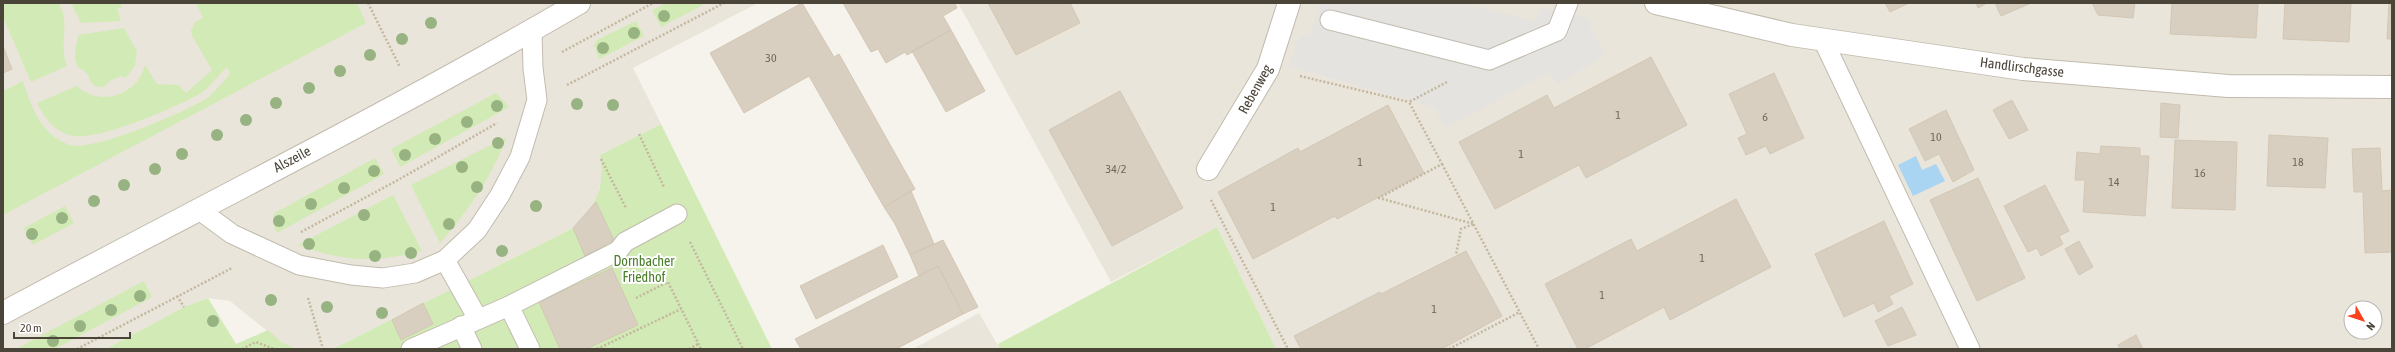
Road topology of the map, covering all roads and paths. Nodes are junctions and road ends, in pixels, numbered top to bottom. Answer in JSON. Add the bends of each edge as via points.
{"nodes":[{"id":1,"x":368,"y":3,"type":"edge"},
{"id":2,"x":579,"y":3,"type":"edge"},
{"id":3,"x":724,"y":3,"type":"edge"},
{"id":4,"x":1289,"y":3,"type":"edge"},
{"id":5,"x":1568,"y":3,"type":"edge"},
{"id":6,"x":1656,"y":3,"type":"edge"},
{"id":7,"x":1330,"y":20,"type":"dead end"},
{"id":8,"x":532,"y":31,"type":"junction"},
{"id":9,"x":1823,"y":40,"type":"junction"},
{"id":10,"x":1489,"y":60,"type":"junction"},
{"id":11,"x":1268,"y":69,"type":"junction"},
{"id":12,"x":2392,"y":87,"type":"edge"},
{"id":13,"x":414,"y":95,"type":"junction"},
{"id":14,"x":537,"y":100,"type":"junction"},
{"id":15,"x":1409,"y":102,"type":"junction"},
{"id":16,"x":639,"y":134,"type":"dead end"},
{"id":17,"x":601,"y":159,"type":"dead end"},
{"id":18,"x":1442,"y":164,"type":"junction"},
{"id":19,"x":1208,"y":169,"type":"joint"},
{"id":20,"x":198,"y":208,"type":"junction"},
{"id":21,"x":677,"y":214,"type":"junction"},
{"id":22,"x":1474,"y":224,"type":"junction"},
{"id":23,"x":639,"y":234,"type":"junction"},
{"id":24,"x":266,"y":251,"type":"junction"},
{"id":25,"x":1456,"y":255,"type":"dead end"},
{"id":26,"x":445,"y":260,"type":"junction"},
{"id":27,"x":299,"y":265,"type":"junction"},
{"id":28,"x":177,"y":296,"type":"junction"},
{"id":29,"x":636,"y":298,"type":"dead end"},
{"id":30,"x":509,"y":306,"type":"junction"},
{"id":31,"x":184,"y":307,"type":"dead end"},
{"id":32,"x":681,"y":309,"type":"junction"},
{"id":33,"x":1520,"y":312,"type":"junction"},
{"id":34,"x":3,"y":313,"type":"edge"},
{"id":35,"x":470,"y":322,"type":"junction"},
{"id":36,"x":698,"y":344,"type":"junction"},
{"id":37,"x":77,"y":349,"type":"edge"},
{"id":38,"x":242,"y":349,"type":"edge"},
{"id":39,"x":274,"y":349,"type":"edge"},
{"id":40,"x":322,"y":349,"type":"edge"},
{"id":41,"x":411,"y":349,"type":"edge"},
{"id":42,"x":472,"y":349,"type":"edge"},
{"id":43,"x":530,"y":349,"type":"edge"},
{"id":44,"x":596,"y":349,"type":"edge"},
{"id":45,"x":689,"y":349,"type":"edge"},
{"id":46,"x":701,"y":349,"type":"edge"},
{"id":47,"x":743,"y":349,"type":"edge"},
{"id":48,"x":1288,"y":349,"type":"edge"},
{"id":49,"x":1451,"y":349,"type":"edge"},
{"id":50,"x":1539,"y":349,"type":"edge"},
{"id":51,"x":1970,"y":349,"type":"edge"}],
"edges":[{"from":1,"to":13,"type":"path"},
{"from":2,"to":8,"type":"street","name":"Alszeile"},
{"from":3,"to":14,"type":"path"},
{"from":4,"to":11,"type":"street","name":"Rebenweg"},
{"from":5,"to":10,"type":"lane","via":[[1557,31]]},
{"from":6,"to":9,"type":"street","name":"Handlirschgasse"},
{"from":7,"to":10,"type":"lane"},
{"from":8,"to":13,"type":"street","name":"Alszeile"},
{"from":8,"to":14,"type":"lane"},
{"from":9,"to":12,"type":"street","name":"Handlirschgasse","via":[[2030,69],[2228,86]]},
{"from":9,"to":51,"type":"lane"},
{"from":10,"to":15,"type":"path"},
{"from":11,"to":15,"type":"path"},
{"from":11,"to":19,"type":"street","name":"Rebenweg"},
{"from":13,"to":20,"type":"street","name":"Alszeile"},
{"from":14,"to":24,"type":"path","via":[[398,180]]},
{"from":14,"to":26,"type":"lane","via":[[520,157],[500,195],[477,230]]},
{"from":15,"to":18,"type":"path"},
{"from":16,"to":21,"type":"path"},
{"from":17,"to":23,"type":"path"},
{"from":18,"to":22,"type":"path"},
{"from":18,"to":22,"type":"path","via":[[1380,198]]},
{"from":19,"to":48,"type":"path","via":[[1202,182]]},
{"from":20,"to":24,"type":"lane","via":[[232,234]]},
{"from":20,"to":34,"type":"street","name":"Alszeile"},
{"from":21,"to":23,"type":"lane"},
{"from":21,"to":47,"type":"path"},
{"from":22,"to":25,"type":"path","via":[[1461,229]]},
{"from":22,"to":33,"type":"path"},
{"from":23,"to":30,"type":"lane","via":[[624,242],[618,251]]},
{"from":24,"to":27,"type":"lane"},
{"from":24,"to":28,"type":"path"},
{"from":26,"to":27,"type":"lane","via":[[415,273],[383,278],[351,276]]},
{"from":26,"to":35,"type":"lane"},
{"from":27,"to":40,"type":"path"},
{"from":28,"to":31,"type":"path"},
{"from":28,"to":37,"type":"path"},
{"from":29,"to":32,"type":"path","via":[[668,282]]},
{"from":30,"to":35,"type":"lane"},
{"from":30,"to":43,"type":"lane"},
{"from":32,"to":36,"type":"path"},
{"from":32,"to":44,"type":"path"},
{"from":33,"to":49,"type":"path"},
{"from":33,"to":50,"type":"path"},
{"from":35,"to":41,"type":"lane"},
{"from":35,"to":42,"type":"lane"},
{"from":36,"to":45,"type":"path"},
{"from":36,"to":46,"type":"path"},
{"from":38,"to":39,"type":"path","via":[[256,342]]}]}
